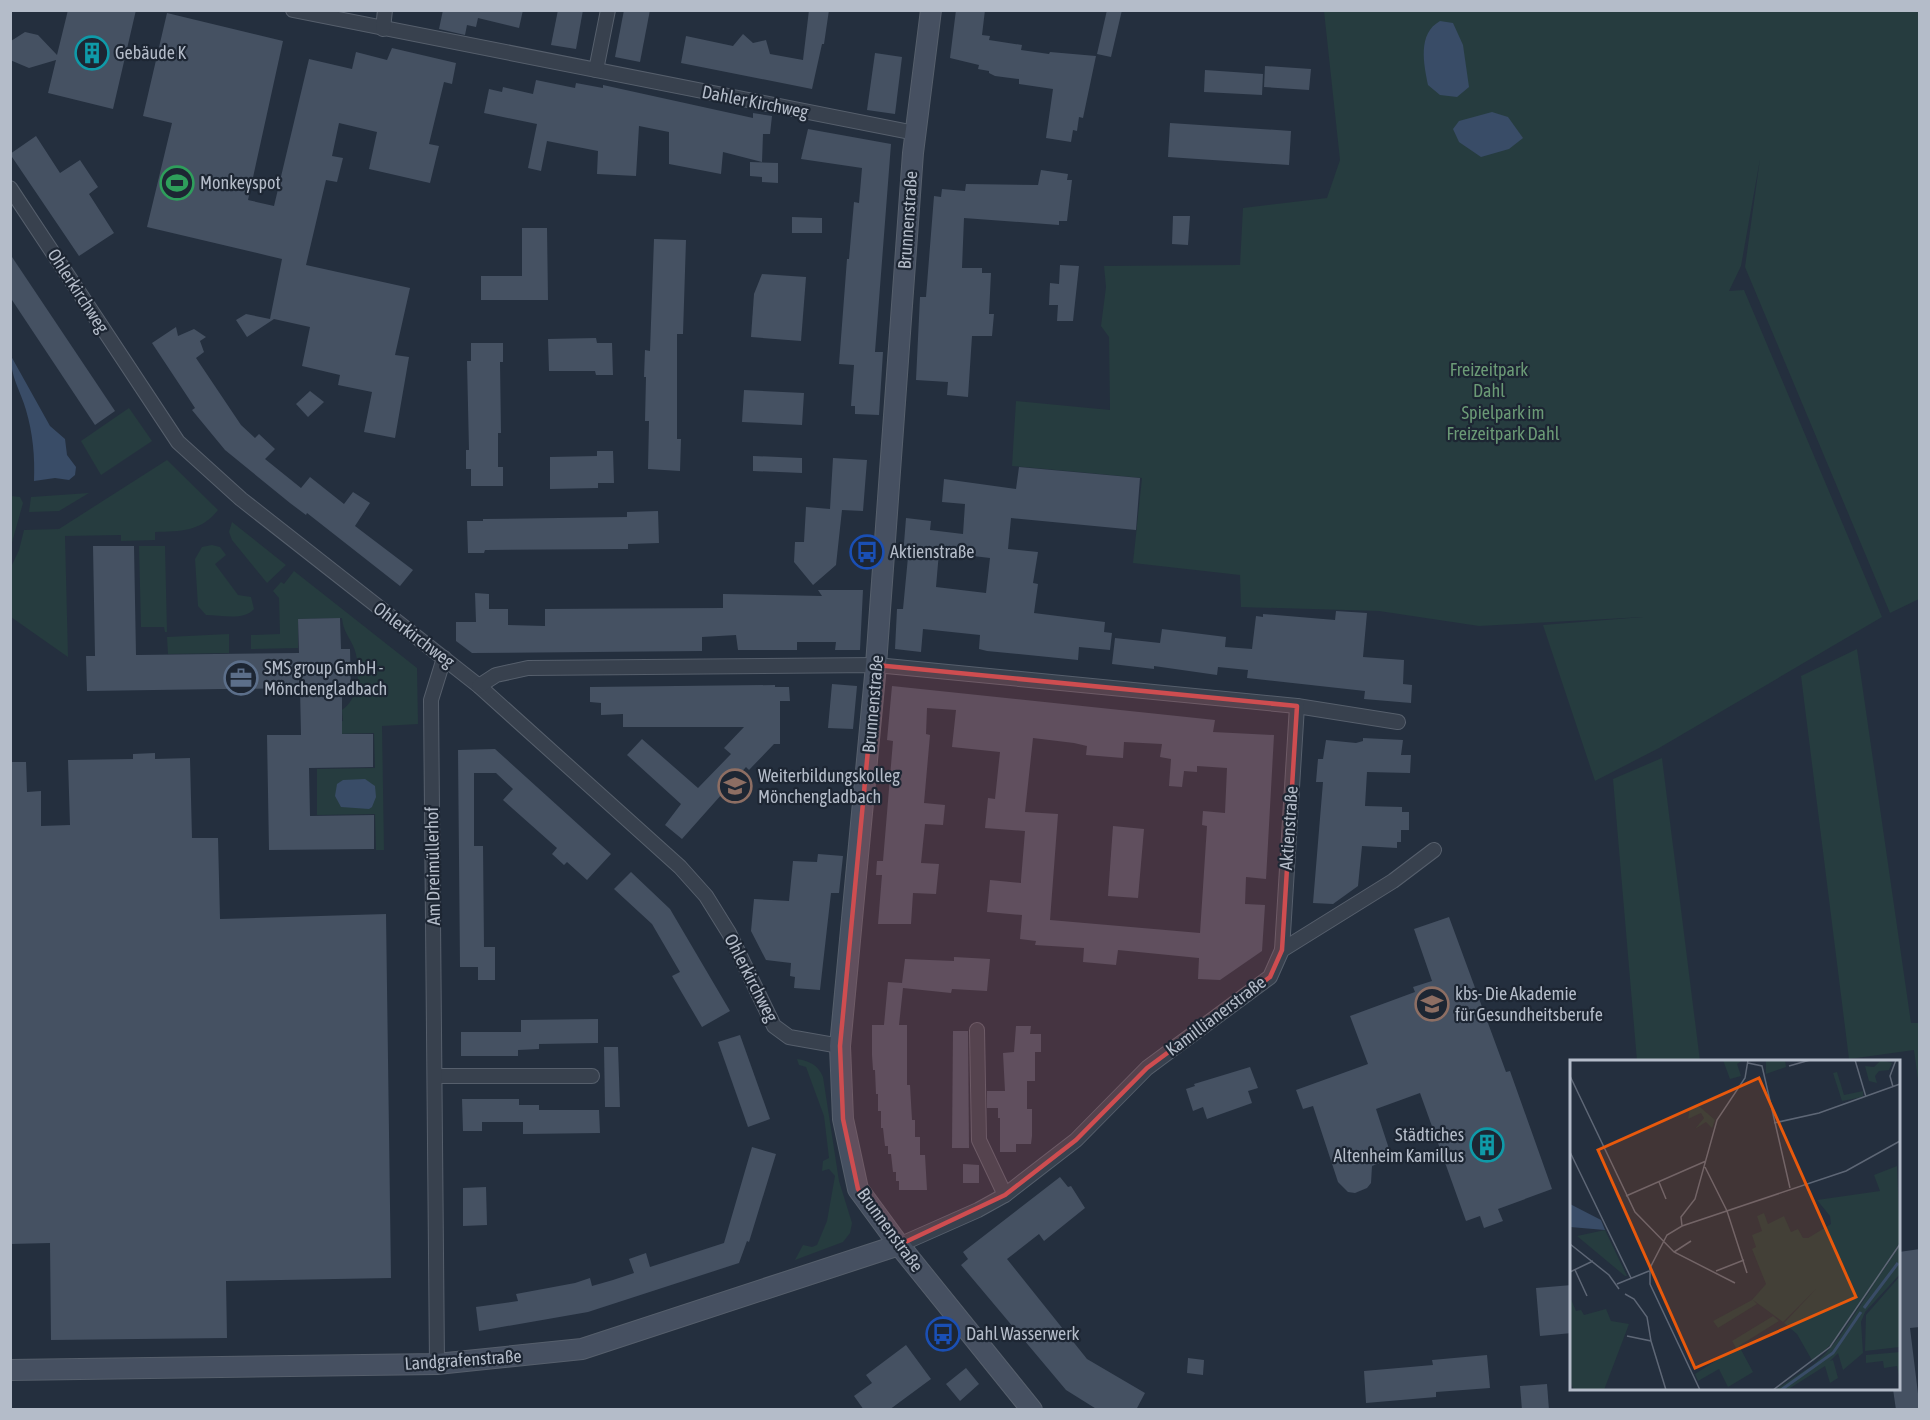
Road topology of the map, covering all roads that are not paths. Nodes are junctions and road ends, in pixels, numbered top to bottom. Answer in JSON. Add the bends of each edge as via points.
{"nodes":[{"id":1,"x":293,"y":10,"type":"edge"},
{"id":2,"x":385,"y":10,"type":"edge"},
{"id":3,"x":608,"y":10,"type":"edge"},
{"id":4,"x":931,"y":10,"type":"edge"},
{"id":5,"x":383,"y":29,"type":"junction"},
{"id":6,"x":596,"y":70,"type":"junction"},
{"id":7,"x":915,"y":133,"type":"junction"},
{"id":8,"x":10,"y":188,"type":"edge"},
{"id":9,"x":444,"y":658,"type":"junction"},
{"id":10,"x":876,"y":666,"type":"junction"},
{"id":11,"x":479,"y":686,"type":"junction"},
{"id":12,"x":1297,"y":705,"type":"junction"},
{"id":13,"x":1398,"y":722,"type":"dead end"},
{"id":14,"x":1434,"y":850,"type":"dead end"},
{"id":15,"x":1282,"y":950,"type":"junction"},
{"id":16,"x":977,"y":1030,"type":"dead end"},
{"id":17,"x":840,"y":1046,"type":"junction"},
{"id":18,"x":435,"y":1076,"type":"junction"},
{"id":19,"x":592,"y":1076,"type":"dead end"},
{"id":20,"x":1005,"y":1195,"type":"junction"},
{"id":21,"x":899,"y":1245,"type":"junction"},
{"id":22,"x":437,"y":1364,"type":"junction"},
{"id":23,"x":10,"y":1370,"type":"edge"},
{"id":24,"x":1032,"y":1410,"type":"edge"}],
"edges":[{"from":1,"to":5,"type":"street","name":"Dahler Kirchweg"},
{"from":2,"to":5,"type":"street"},
{"from":3,"to":6,"type":"street"},
{"from":4,"to":7,"type":"street","name":"Brunnenstraße"},
{"from":5,"to":6,"type":"street","name":"Dahler Kirchweg"},
{"from":6,"to":7,"type":"street","name":"Dahler Kirchweg"},
{"from":7,"to":10,"type":"street","name":"Brunnenstraße"},
{"from":8,"to":9,"type":"street","name":"Ohlerkirchweg","via":[[178,442],[248,504]]},
{"from":9,"to":11,"type":"street","name":"Ohlerkirchweg"},
{"from":9,"to":18,"type":"street","name":"Am Dreimüllerhof","via":[[431,700]]},
{"from":10,"to":11,"type":"street","via":[[528,668],[496,675]]},
{"from":10,"to":12,"type":"street"},
{"from":10,"to":17,"type":"street","name":"Brunnenstraße"},
{"from":11,"to":17,"type":"street","name":"Ohlerkirchweg","via":[[680,867],[706,896],[729,933],[774,1026],[789,1037]]},
{"from":12,"to":13,"type":"street"},
{"from":12,"to":15,"type":"street","name":"Aktienstraße"},
{"from":14,"to":15,"type":"street"},
{"from":15,"to":20,"type":"street","name":"Kamillianerstraße","via":[[1270,977],[1147,1068],[1076,1140]]},
{"from":16,"to":20,"type":"street","via":[[979,1140]]},
{"from":17,"to":21,"type":"street","name":"Brunnenstraße","via":[[843,1119],[858,1189]]},
{"from":18,"to":19,"type":"street"},
{"from":18,"to":22,"type":"street","name":"Am Dreimüllerhof"},
{"from":20,"to":21,"type":"street","name":"Kamillianerstraße"},
{"from":21,"to":22,"type":"street","name":"Landgrafenstraße","via":[[582,1349]]},
{"from":21,"to":24,"type":"street","name":"Brunnenstraße"},
{"from":22,"to":23,"type":"street","name":"Landgrafenstraße"}]}
